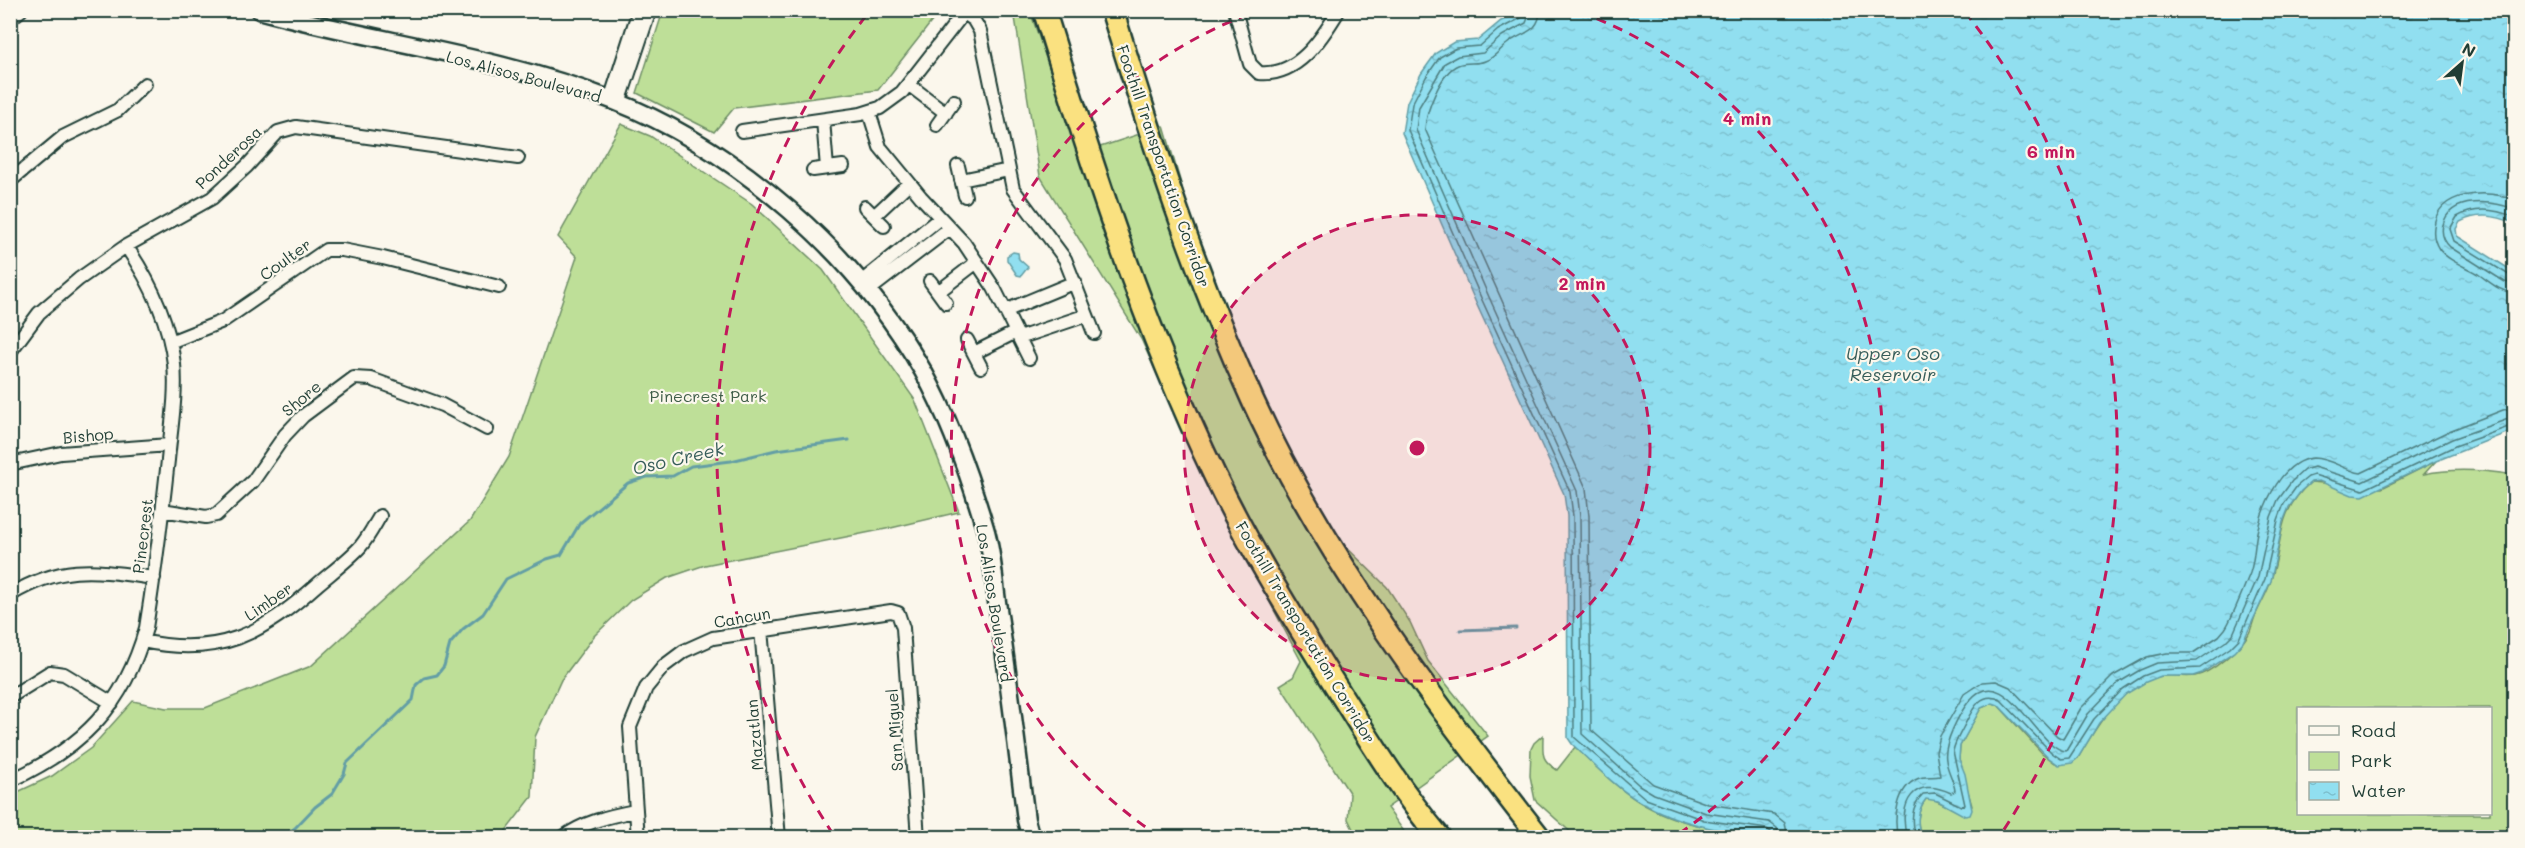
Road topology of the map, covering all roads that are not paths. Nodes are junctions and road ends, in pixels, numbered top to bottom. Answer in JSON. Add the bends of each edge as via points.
{"nodes":[{"id":1,"x":21,"y":10,"type":"edge"},
{"id":2,"x":259,"y":10,"type":"edge"},
{"id":3,"x":639,"y":10,"type":"edge"},
{"id":4,"x":650,"y":10,"type":"edge"},
{"id":5,"x":1044,"y":10,"type":"edge"},
{"id":6,"x":1112,"y":10,"type":"edge"},
{"id":7,"x":1235,"y":10,"type":"edge"},
{"id":8,"x":1339,"y":10,"type":"edge"},
{"id":9,"x":965,"y":12,"type":"edge"},
{"id":10,"x":298,"y":15,"type":"edge"},
{"id":11,"x":10,"y":20,"type":"edge"},
{"id":12,"x":145,"y":84,"type":"dead end"},
{"id":13,"x":908,"y":84,"type":"junction"},
{"id":14,"x":614,"y":101,"type":"junction"},
{"id":15,"x":954,"y":101,"type":"dead end"},
{"id":16,"x":869,"y":112,"type":"junction"},
{"id":17,"x":946,"y":113,"type":"junction"},
{"id":18,"x":823,"y":120,"type":"junction"},
{"id":19,"x":937,"y":125,"type":"dead end"},
{"id":20,"x":742,"y":131,"type":"dead end"},
{"id":21,"x":518,"y":158,"type":"dead end"},
{"id":22,"x":843,"y":166,"type":"dead end"},
{"id":23,"x":958,"y":166,"type":"dead end"},
{"id":24,"x":827,"y":168,"type":"junction"},
{"id":25,"x":813,"y":170,"type":"dead end"},
{"id":26,"x":1009,"y":170,"type":"junction"},
{"id":27,"x":961,"y":180,"type":"junction"},
{"id":28,"x":10,"y":181,"type":"edge"},
{"id":29,"x":909,"y":183,"type":"junction"},
{"id":30,"x":965,"y":196,"type":"dead end"},
{"id":31,"x":940,"y":218,"type":"junction"},
{"id":32,"x":884,"y":226,"type":"dead end"},
{"id":33,"x":950,"y":228,"type":"junction"},
{"id":34,"x":126,"y":246,"type":"junction"},
{"id":35,"x":977,"y":262,"type":"junction"},
{"id":36,"x":930,"y":281,"type":"dead end"},
{"id":37,"x":1075,"y":282,"type":"junction"},
{"id":38,"x":499,"y":286,"type":"dead end"},
{"id":39,"x":864,"y":287,"type":"junction"},
{"id":40,"x":938,"y":292,"type":"junction"},
{"id":41,"x":946,"y":303,"type":"dead end"},
{"id":42,"x":1005,"y":311,"type":"junction"},
{"id":43,"x":1087,"y":315,"type":"junction"},
{"id":44,"x":1094,"y":333,"type":"dead end"},
{"id":45,"x":1018,"y":335,"type":"junction"},
{"id":46,"x":967,"y":340,"type":"dead end"},
{"id":47,"x":170,"y":342,"type":"junction"},
{"id":48,"x":10,"y":352,"type":"edge"},
{"id":49,"x":974,"y":353,"type":"junction"},
{"id":50,"x":1029,"y":358,"type":"dead end"},
{"id":51,"x":981,"y":367,"type":"dead end"},
{"id":52,"x":487,"y":429,"type":"dead end"},
{"id":53,"x":169,"y":445,"type":"junction"},
{"id":54,"x":10,"y":464,"type":"edge"},
{"id":55,"x":162,"y":510,"type":"junction"},
{"id":56,"x":380,"y":516,"type":"dead end"},
{"id":57,"x":154,"y":578,"type":"junction"},
{"id":58,"x":10,"y":595,"type":"edge"},
{"id":59,"x":902,"y":620,"type":"joint"},
{"id":60,"x":761,"y":629,"type":"junction"},
{"id":61,"x":142,"y":641,"type":"junction"},
{"id":62,"x":10,"y":697,"type":"edge"},
{"id":63,"x":112,"y":702,"type":"junction"},
{"id":64,"x":10,"y":781,"type":"edge"},
{"id":65,"x":1514,"y":803,"type":"junction"},
{"id":66,"x":1412,"y":805,"type":"junction"},
{"id":67,"x":635,"y":811,"type":"junction"},
{"id":68,"x":561,"y":837,"type":"edge"},
{"id":69,"x":638,"y":837,"type":"edge"},
{"id":70,"x":780,"y":837,"type":"edge"},
{"id":71,"x":918,"y":837,"type":"edge"},
{"id":72,"x":1031,"y":837,"type":"edge"},
{"id":73,"x":1431,"y":837,"type":"edge"},
{"id":74,"x":1440,"y":837,"type":"edge"},
{"id":75,"x":1540,"y":837,"type":"edge"},
{"id":76,"x":1551,"y":837,"type":"edge"}],
"edges":[{"from":1,"to":11,"type":"street"},
{"from":2,"to":10,"type":"main road","name":"Los Alisos Boulevard"},
{"from":3,"to":14,"type":"street"},
{"from":4,"to":14,"type":"street"},
{"from":5,"to":66,"type":"highway","name":"Foothill Transportation Corridor","via":[[1135,287],[1216,477],[1277,590]]},
{"from":6,"to":65,"type":"highway","name":"Foothill Transportation Corridor","via":[[1149,131],[1204,285],[1254,402],[1283,459],[1390,637]]},
{"from":7,"to":8,"type":"street","via":[[1250,64],[1259,73],[1271,74],[1310,52]]},
{"from":9,"to":13,"type":"street"},
{"from":9,"to":26,"type":"street","via":[[980,31]]},
{"from":10,"to":14,"type":"main road","name":"Los Alisos Boulevard","via":[[527,73]]},
{"from":12,"to":28,"type":"street","via":[[118,110],[63,137]]},
{"from":13,"to":16,"type":"street","via":[[893,99]]},
{"from":13,"to":17,"type":"street"},
{"from":14,"to":39,"type":"main road","name":"Los Alisos Boulevard","via":[[725,158],[812,230]]},
{"from":15,"to":17,"type":"street"},
{"from":16,"to":18,"type":"street"},
{"from":16,"to":29,"type":"street","via":[[880,147]]},
{"from":17,"to":19,"type":"street"},
{"from":18,"to":20,"type":"street"},
{"from":18,"to":24,"type":"street"},
{"from":21,"to":34,"type":"street","name":"Ponderosa","via":[[296,127],[278,132],[212,198]]},
{"from":22,"to":24,"type":"street"},
{"from":23,"to":27,"type":"street"},
{"from":24,"to":25,"type":"street"},
{"from":26,"to":27,"type":"street"},
{"from":26,"to":37,"type":"street","via":[[1013,189],[1065,259]]},
{"from":27,"to":30,"type":"street"},
{"from":29,"to":31,"type":"street"},
{"from":29,"to":32,"type":"street","via":[[870,211]]},
{"from":31,"to":33,"type":"street"},
{"from":31,"to":39,"type":"street"},
{"from":33,"to":35,"type":"street"},
{"from":33,"to":39,"type":"street"},
{"from":34,"to":47,"type":"street","name":"Pinecrest","via":[[155,296]]},
{"from":34,"to":48,"type":"street","name":"Ponderosa","via":[[39,313]]},
{"from":35,"to":40,"type":"street"},
{"from":35,"to":42,"type":"street"},
{"from":36,"to":40,"type":"street"},
{"from":37,"to":42,"type":"street"},
{"from":37,"to":43,"type":"street"},
{"from":38,"to":47,"type":"street","name":"Coulter","via":[[383,258],[326,250],[223,321]]},
{"from":39,"to":72,"type":"main road","name":"Los Alisos Boulevard","via":[[924,372],[952,432],[986,531]]},
{"from":40,"to":41,"type":"street"},
{"from":42,"to":45,"type":"street"},
{"from":43,"to":44,"type":"street"},
{"from":43,"to":45,"type":"street"},
{"from":45,"to":49,"type":"street"},
{"from":45,"to":50,"type":"street"},
{"from":46,"to":49,"type":"street"},
{"from":47,"to":53,"type":"street","name":"Pinecrest","via":[[175,389]]},
{"from":49,"to":51,"type":"street"},
{"from":52,"to":55,"type":"street","name":"Shore","via":[[442,405],[371,379],[354,378],[303,416],[253,481],[216,515]]},
{"from":53,"to":54,"type":"street","name":"Bishop","via":[[61,453]]},
{"from":53,"to":55,"type":"street","name":"Pinecrest"},
{"from":55,"to":57,"type":"street","name":"Pinecrest"},
{"from":56,"to":61,"type":"street","name":"Limber","via":[[360,546],[291,609],[245,637],[185,648]]},
{"from":57,"to":58,"type":"street","via":[[102,571],[61,572]]},
{"from":57,"to":61,"type":"street","name":"Pinecrest"},
{"from":59,"to":60,"type":"street","name":"Cancun","via":[[891,611]]},
{"from":59,"to":71,"type":"street","name":"San Miguel"},
{"from":60,"to":67,"type":"street","name":"Cancun","via":[[696,644],[655,675],[630,727]]},
{"from":60,"to":70,"type":"street","name":"Mazatlan"},
{"from":61,"to":63,"type":"street","name":"Pinecrest"},
{"from":62,"to":63,"type":"street","via":[[50,672],[64,674]]},
{"from":63,"to":64,"type":"street","name":"Pinecrest","via":[[82,738],[63,753]]},
{"from":65,"to":75,"type":"highway","name":"Foothill Transportation Corridor"},
{"from":65,"to":76,"type":"highway"},
{"from":66,"to":73,"type":"highway"},
{"from":66,"to":74,"type":"highway","name":"Foothill Transportation Corridor"},
{"from":67,"to":68,"type":"street","via":[[606,816]]},
{"from":67,"to":69,"type":"street","name":"Cancun"}]}
